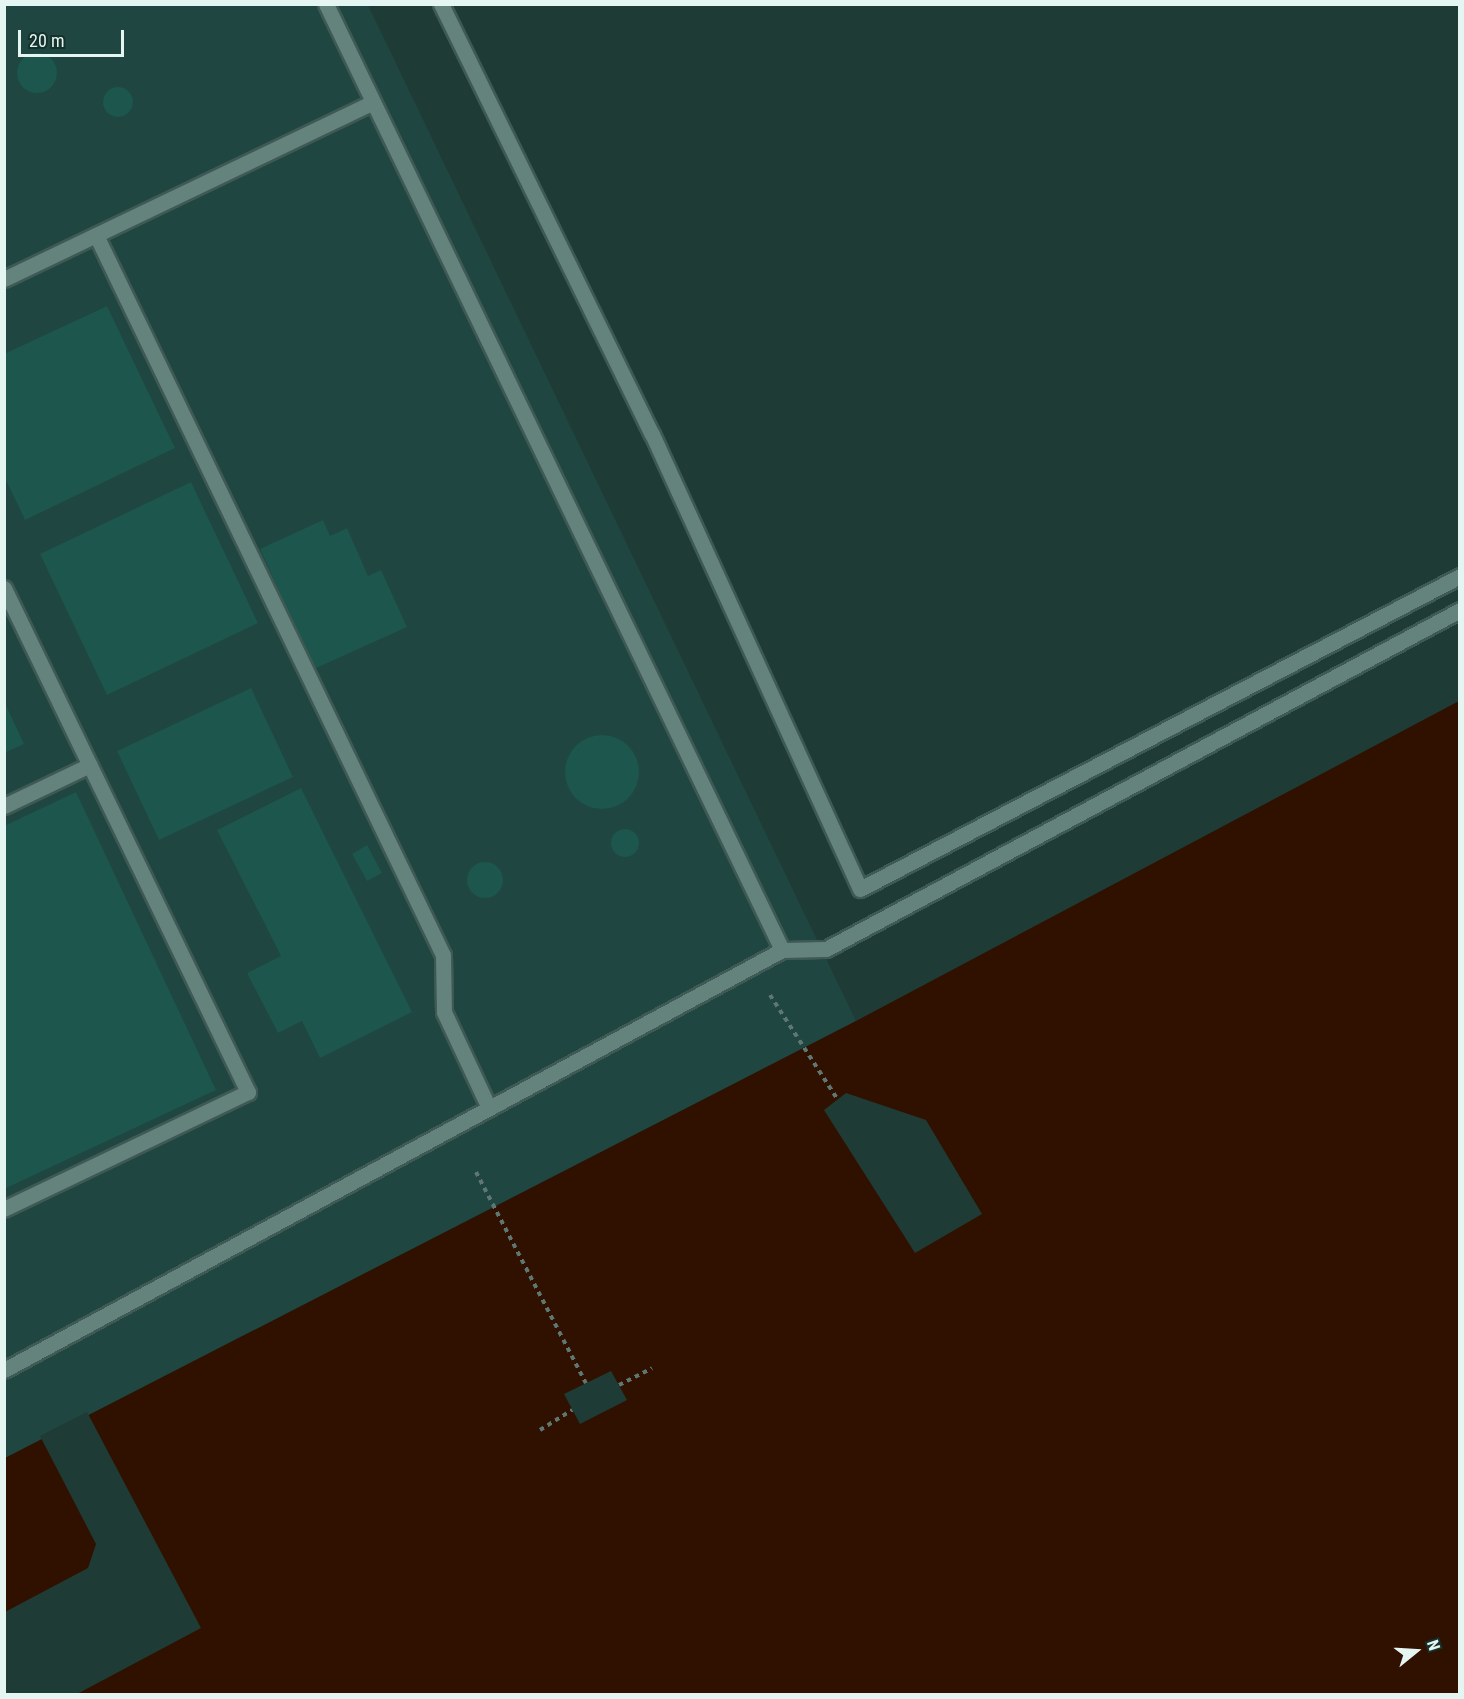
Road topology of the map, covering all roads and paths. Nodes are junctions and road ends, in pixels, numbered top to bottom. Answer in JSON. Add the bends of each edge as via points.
{"nodes":[{"id":1,"x":326,"y":4,"type":"edge"},
{"id":2,"x":441,"y":4,"type":"edge"},
{"id":3,"x":373,"y":102,"type":"junction"},
{"id":4,"x":96,"y":235,"type":"junction"},
{"id":5,"x":4,"y":279,"type":"edge"},
{"id":6,"x":1460,"y":576,"type":"edge"},
{"id":7,"x":4,"y":588,"type":"edge"},
{"id":8,"x":1460,"y":610,"type":"edge"},
{"id":9,"x":90,"y":765,"type":"junction"},
{"id":10,"x":4,"y":806,"type":"edge"},
{"id":11,"x":782,"y":950,"type":"junction"},
{"id":12,"x":770,"y":995,"type":"dead end"},
{"id":13,"x":838,"y":1100,"type":"dead end"},
{"id":14,"x":489,"y":1108,"type":"junction"},
{"id":15,"x":476,"y":1172,"type":"dead end"},
{"id":16,"x":4,"y":1209,"type":"edge"},
{"id":17,"x":652,"y":1368,"type":"dead end"},
{"id":18,"x":4,"y":1370,"type":"edge"},
{"id":19,"x":586,"y":1383,"type":"dead end"},
{"id":20,"x":619,"y":1385,"type":"dead end"},
{"id":21,"x":573,"y":1410,"type":"dead end"},
{"id":22,"x":540,"y":1430,"type":"dead end"}],
"edges":[{"from":1,"to":3,"type":"lane"},
{"from":2,"to":6,"type":"lane","via":[[652,434],[860,889]]},
{"from":3,"to":4,"type":"lane"},
{"from":3,"to":11,"type":"lane"},
{"from":4,"to":5,"type":"lane"},
{"from":4,"to":14,"type":"lane","via":[[443,955],[444,1012]]},
{"from":7,"to":9,"type":"lane"},
{"from":8,"to":11,"type":"lane","via":[[826,949]]},
{"from":9,"to":10,"type":"lane"},
{"from":9,"to":16,"type":"lane","via":[[248,1092]]},
{"from":11,"to":14,"type":"lane"},
{"from":12,"to":13,"type":"path"},
{"from":14,"to":18,"type":"lane"},
{"from":15,"to":19,"type":"path"},
{"from":17,"to":20,"type":"path"},
{"from":21,"to":22,"type":"path"}]}
